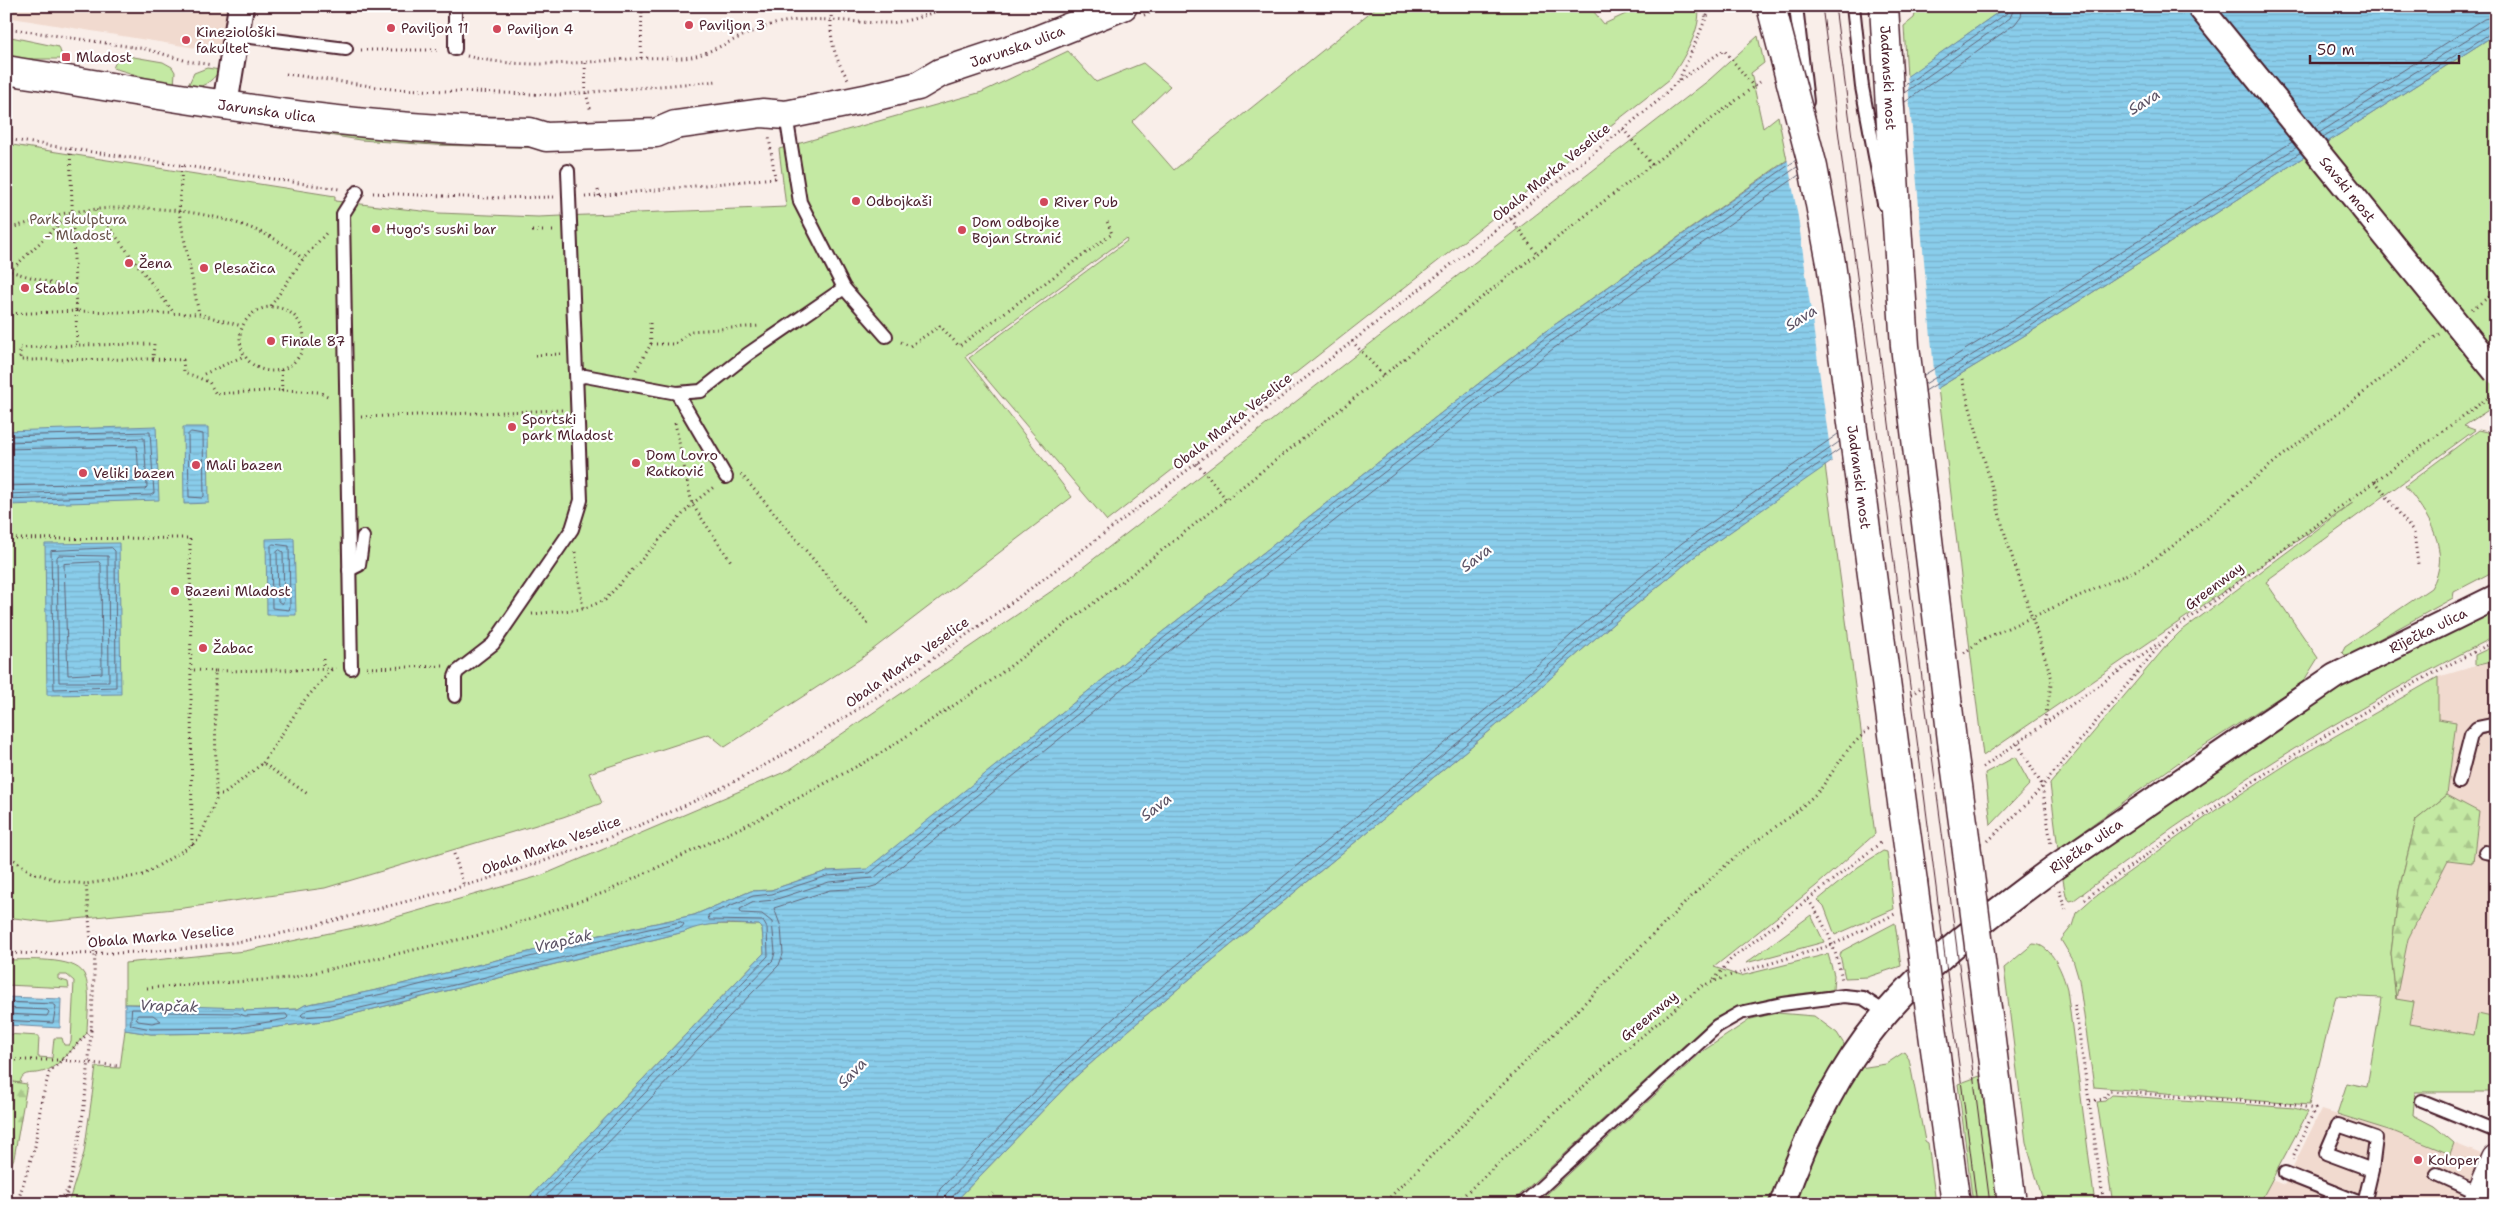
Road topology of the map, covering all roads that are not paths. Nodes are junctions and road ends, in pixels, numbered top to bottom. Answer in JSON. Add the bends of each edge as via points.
{"nodes":[{"id":1,"x":241,"y":6,"type":"edge"},
{"id":2,"x":455,"y":6,"type":"edge"},
{"id":3,"x":1123,"y":6,"type":"edge"},
{"id":4,"x":1772,"y":6,"type":"edge"},
{"id":5,"x":1796,"y":6,"type":"edge"},
{"id":6,"x":1853,"y":6,"type":"edge"},
{"id":7,"x":1884,"y":6,"type":"edge"},
{"id":8,"x":2198,"y":6,"type":"edge"},
{"id":9,"x":235,"y":35,"type":"junction"},
{"id":10,"x":346,"y":49,"type":"road end"},
{"id":11,"x":455,"y":49,"type":"road end"},
{"id":12,"x":6,"y":70,"type":"edge"},
{"id":13,"x":225,"y":105,"type":"junction"},
{"id":14,"x":774,"y":114,"type":"junction"},
{"id":15,"x":1813,"y":167,"type":"junction"},
{"id":16,"x":568,"y":171,"type":"dead end"},
{"id":17,"x":357,"y":192,"type":"road end"},
{"id":18,"x":844,"y":288,"type":"junction"},
{"id":19,"x":1902,"y":299,"type":"junction"},
{"id":20,"x":886,"y":336,"type":"road end"},
{"id":21,"x":2496,"y":372,"type":"edge"},
{"id":22,"x":577,"y":378,"type":"junction"},
{"id":23,"x":673,"y":392,"type":"junction"},
{"id":24,"x":726,"y":477,"type":"road end"},
{"id":25,"x":363,"y":537,"type":"dead end"},
{"id":26,"x":349,"y":570,"type":"junction"},
{"id":27,"x":2496,"y":597,"type":"edge"},
{"id":28,"x":351,"y":668,"type":"road end"},
{"id":29,"x":456,"y":696,"type":"dead end"},
{"id":30,"x":2496,"y":724,"type":"edge"},
{"id":31,"x":2459,"y":782,"type":"dead end"},
{"id":32,"x":1877,"y":1007,"type":"dead end"},
{"id":33,"x":2422,"y":1101,"type":"dead end"},
{"id":34,"x":2496,"y":1131,"type":"edge"},
{"id":35,"x":2496,"y":1159,"type":"edge"},
{"id":36,"x":2372,"y":1170,"type":"dead end"},
{"id":37,"x":2285,"y":1173,"type":"road end"},
{"id":38,"x":2438,"y":1174,"type":"dead end"},
{"id":39,"x":2331,"y":1198,"type":"edge"},
{"id":40,"x":2479,"y":1199,"type":"edge"},
{"id":41,"x":1523,"y":1204,"type":"edge"},
{"id":42,"x":1782,"y":1204,"type":"edge"},
{"id":43,"x":1956,"y":1204,"type":"edge"},
{"id":44,"x":2012,"y":1204,"type":"edge"},
{"id":45,"x":2364,"y":1204,"type":"edge"}],
"edges":[{"from":1,"to":9,"type":"street"},
{"from":2,"to":11,"type":"lane"},
{"from":3,"to":14,"type":"main road","name":"Jarunska ulica","via":[[1030,43],[940,73],[915,74],[784,104]]},
{"from":4,"to":15,"type":"main road","name":"Jadranski most","bridge":true},
{"from":5,"to":15,"type":"lane","name":"Jadranski most","bridge":true},
{"from":6,"to":19,"type":"lane","name":"Jadranski most","bridge":true,"via":[[1862,87]]},
{"from":7,"to":19,"type":"main road","name":"Jadranski most","bridge":true},
{"from":8,"to":21,"type":"street","name":"Savski most","bridge":true},
{"from":9,"to":10,"type":"lane"},
{"from":9,"to":13,"type":"street"},
{"from":12,"to":13,"type":"main road","name":"Jarunska ulica"},
{"from":13,"to":14,"type":"main road","name":"Jarunska ulica","via":[[421,129],[530,132],[544,127],[656,122],[675,125]]},
{"from":14,"to":18,"type":"lane","via":[[800,202]]},
{"from":15,"to":43,"type":"main road","name":"Jadranski most","bridge":true,"via":[[1831,263]]},
{"from":16,"to":22,"type":"lane"},
{"from":17,"to":26,"type":"lane","via":[[343,214]]},
{"from":18,"to":20,"type":"lane"},
{"from":18,"to":23,"type":"lane","via":[[700,391]]},
{"from":19,"to":44,"type":"main road","name":"Jadranski most","bridge":true,"via":[[1953,749],[1976,843],[1996,1079]]},
{"from":22,"to":23,"type":"lane","via":[[585,376]]},
{"from":22,"to":29,"type":"lane","via":[[579,512],[572,529],[493,644],[454,677]]},
{"from":23,"to":24,"type":"lane"},
{"from":25,"to":26,"type":"lane","via":[[359,566]]},
{"from":26,"to":28,"type":"lane"},
{"from":27,"to":42,"type":"street","name":"Riječka ulica","via":[[2322,684],[2055,866],[1954,948],[1886,1013],[1860,1048],[1814,1125]]},
{"from":30,"to":31,"type":"lane","via":[[2477,728],[2471,736]]},
{"from":32,"to":41,"type":"lane","via":[[1862,998],[1844,996],[1740,1013],[1717,1026]]},
{"from":33,"to":34,"type":"lane"},
{"from":35,"to":40,"type":"main road"},
{"from":36,"to":45,"type":"lane"},
{"from":37,"to":39,"type":"lane"},
{"from":38,"to":40,"type":"lane"},
{"from":39,"to":45,"type":"lane"}]}
